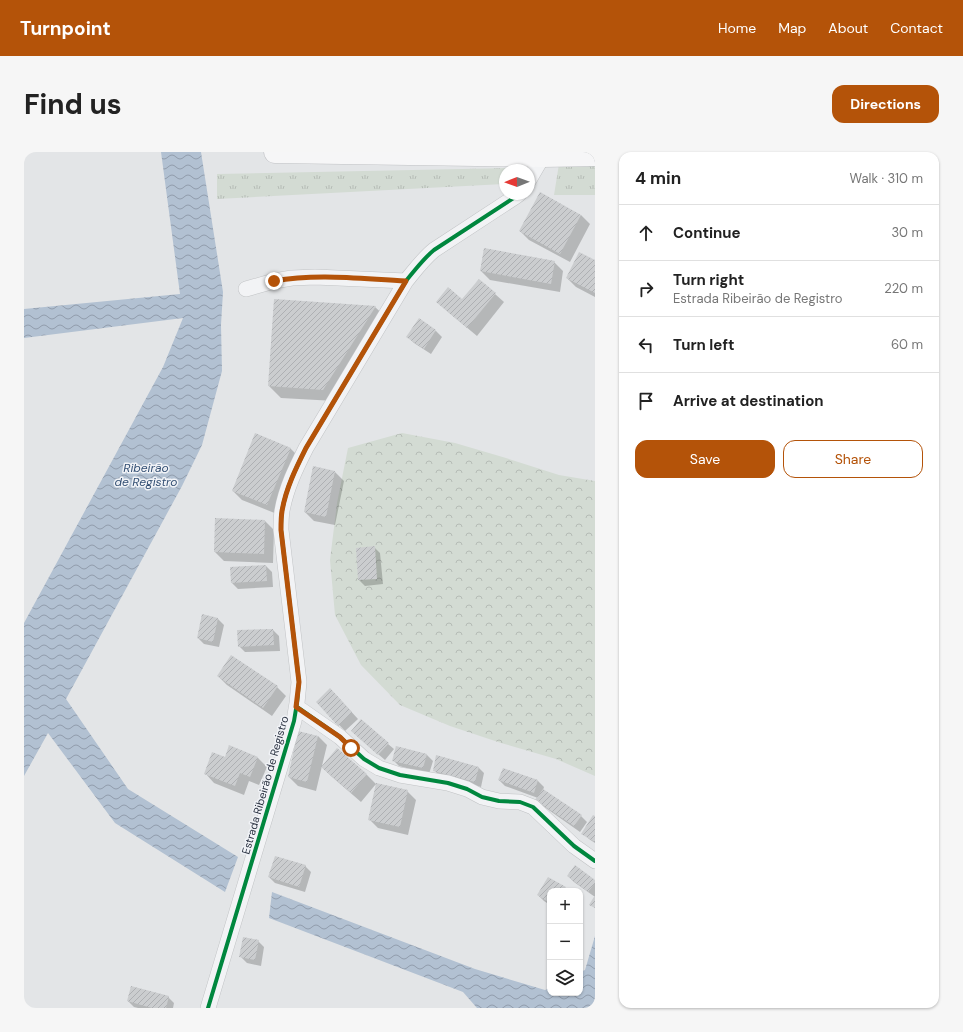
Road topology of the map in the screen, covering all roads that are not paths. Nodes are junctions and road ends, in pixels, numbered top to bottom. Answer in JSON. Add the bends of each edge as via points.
{"nodes":[{"id":1,"x":275,"y":152,"type":"edge"},
{"id":2,"x":595,"y":155,"type":"edge"},
{"id":3,"x":543,"y":156,"type":"junction"},
{"id":4,"x":535,"y":170,"type":"edge"},
{"id":5,"x":510,"y":200,"type":"edge"},
{"id":6,"x":406,"y":281,"type":"junction"},
{"id":7,"x":246,"y":289,"type":"dead end"},
{"id":8,"x":296,"y":707,"type":"junction"},
{"id":9,"x":595,"y":861,"type":"edge"},
{"id":10,"x":208,"y":1008,"type":"edge"}],
"edges":[{"from":1,"to":3,"type":"main road"},
{"from":2,"to":3,"type":"main road"},
{"from":3,"to":4,"type":"street"},
{"from":5,"to":6,"type":"street","name":"Estrada Ribeirão de Registro","via":[[426,256]]},
{"from":6,"to":7,"type":"street","via":[[292,278]]},
{"from":6,"to":8,"type":"street","name":"Estrada Ribeirão de Registro","via":[[306,448],[295,469],[282,510],[281,530],[299,682]]},
{"from":8,"to":9,"type":"street","via":[[379,768],[448,783],[499,801],[520,802],[533,807],[574,846]]},
{"from":8,"to":10,"type":"street","name":"Estrada Ribeirão de Registro","via":[[294,722]]}]}
